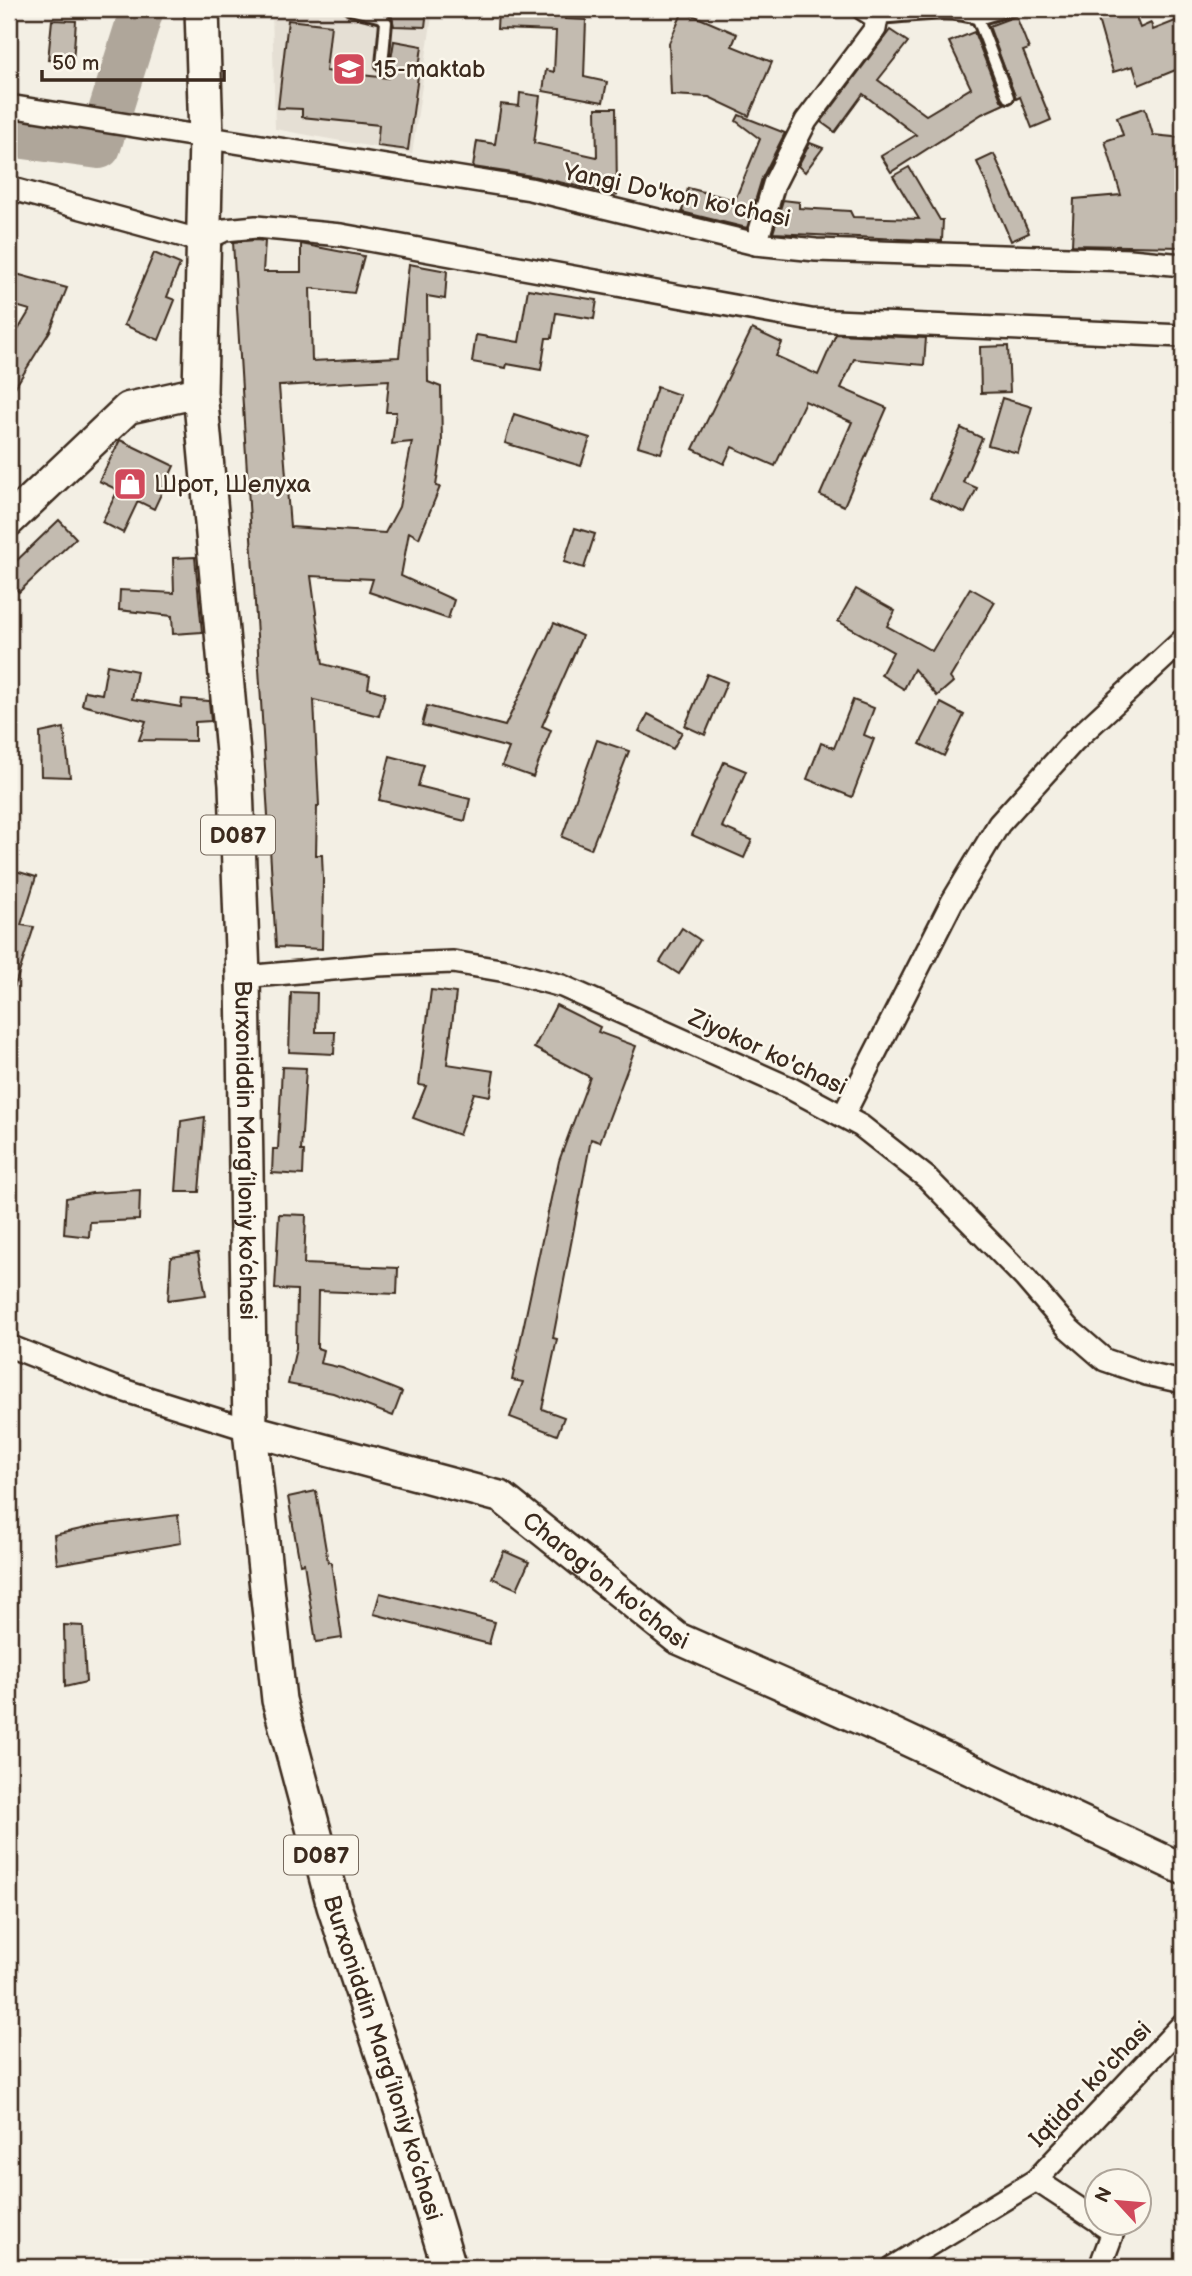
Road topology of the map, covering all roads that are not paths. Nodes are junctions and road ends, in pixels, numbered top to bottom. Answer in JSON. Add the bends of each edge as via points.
{"nodes":[{"id":1,"x":202,"y":9,"type":"edge"},
{"id":2,"x":350,"y":9,"type":"edge"},
{"id":3,"x":1012,"y":9,"type":"edge"},
{"id":4,"x":870,"y":14,"type":"edge"},
{"id":5,"x":978,"y":19,"type":"junction"},
{"id":6,"x":382,"y":65,"type":"dead end"},
{"id":7,"x":1007,"y":97,"type":"dead end"},
{"id":8,"x":9,"y":106,"type":"edge"},
{"id":9,"x":206,"y":138,"type":"junction"},
{"id":10,"x":9,"y":188,"type":"edge"},
{"id":11,"x":202,"y":241,"type":"junction"},
{"id":12,"x":756,"y":244,"type":"junction"},
{"id":13,"x":1183,"y":265,"type":"edge"},
{"id":14,"x":1183,"y":336,"type":"edge"},
{"id":15,"x":200,"y":392,"type":"junction"},
{"id":16,"x":9,"y":521,"type":"edge"},
{"id":17,"x":1183,"y":640,"type":"edge"},
{"id":18,"x":243,"y":977,"type":"junction"},
{"id":19,"x":843,"y":1116,"type":"junction"},
{"id":20,"x":9,"y":1346,"type":"edge"},
{"id":21,"x":1183,"y":1382,"type":"edge"},
{"id":22,"x":250,"y":1430,"type":"junction"},
{"id":23,"x":1183,"y":1869,"type":"edge"},
{"id":24,"x":1183,"y":2024,"type":"edge"},
{"id":25,"x":1035,"y":2180,"type":"junction"},
{"id":26,"x":1084,"y":2212,"type":"edge"},
{"id":27,"x":1111,"y":2238,"type":"edge"},
{"id":28,"x":449,"y":2267,"type":"edge"},
{"id":29,"x":892,"y":2267,"type":"edge"},
{"id":30,"x":1100,"y":2267,"type":"edge"}],
"edges":[{"from":1,"to":9,"type":"main road","name":"Burxoniddin Marg’iloniy ko’chasi","number":"D087"},
{"from":2,"to":6,"type":"lane","via":[[383,17],[386,22]]},
{"from":3,"to":5,"type":"lane"},
{"from":4,"to":5,"type":"lane"},
{"from":4,"to":12,"type":"street","via":[[875,29],[806,121],[774,184]]},
{"from":5,"to":7,"type":"lane"},
{"from":8,"to":9,"type":"street","name":"Yangi Do'kon ko'chasi"},
{"from":9,"to":11,"type":"main road","name":"Burxoniddin Marg’iloniy ko’chasi","number":"D087"},
{"from":9,"to":12,"type":"street","name":"Yangi Do'kon ko'chasi","via":[[530,189]]},
{"from":10,"to":11,"type":"street"},
{"from":11,"to":14,"type":"street","via":[[225,230],[256,227],[341,235],[811,320]]},
{"from":11,"to":15,"type":"main road","name":"Burxoniddin Marg’iloniy ko’chasi","number":"D087"},
{"from":12,"to":13,"type":"street","name":"Yangi Do'kon ko'chasi"},
{"from":15,"to":16,"type":"street","via":[[128,408]]},
{"from":15,"to":18,"type":"main road","name":"Burxoniddin Marg’iloniy ko’chasi","number":"D087","via":[[236,785]]},
{"from":17,"to":19,"type":"street","via":[[1074,741],[999,824],[946,914]]},
{"from":18,"to":19,"type":"street","name":"Ziyokor ko'chasi","via":[[453,962],[506,971],[562,986]]},
{"from":18,"to":22,"type":"main road","name":"Burxoniddin Marg’iloniy ko’chasi","number":"D087"},
{"from":19,"to":21,"type":"street","name":"Ziyokor ko'chasi","via":[[927,1178],[1068,1328],[1105,1360]]},
{"from":20,"to":22,"type":"street","name":"Charog'on ko'chasi","via":[[113,1387]]},
{"from":22,"to":23,"type":"street","name":"Charog'on ko'chasi","via":[[501,1497],[677,1638]]},
{"from":22,"to":28,"type":"main road","name":"Burxoniddin Marg’iloniy ko’chasi","number":"D087","via":[[279,1700],[334,1906]]},
{"from":24,"to":25,"type":"street","name":"Iqtidor ko'chasi"},
{"from":25,"to":26,"type":"street","name":"Iqtidor ko'chasi"},
{"from":25,"to":29,"type":"street","name":"Iqtidor ko'chasi"},
{"from":27,"to":30,"type":"street","name":"Iqtidor ko'chasi"}]}
